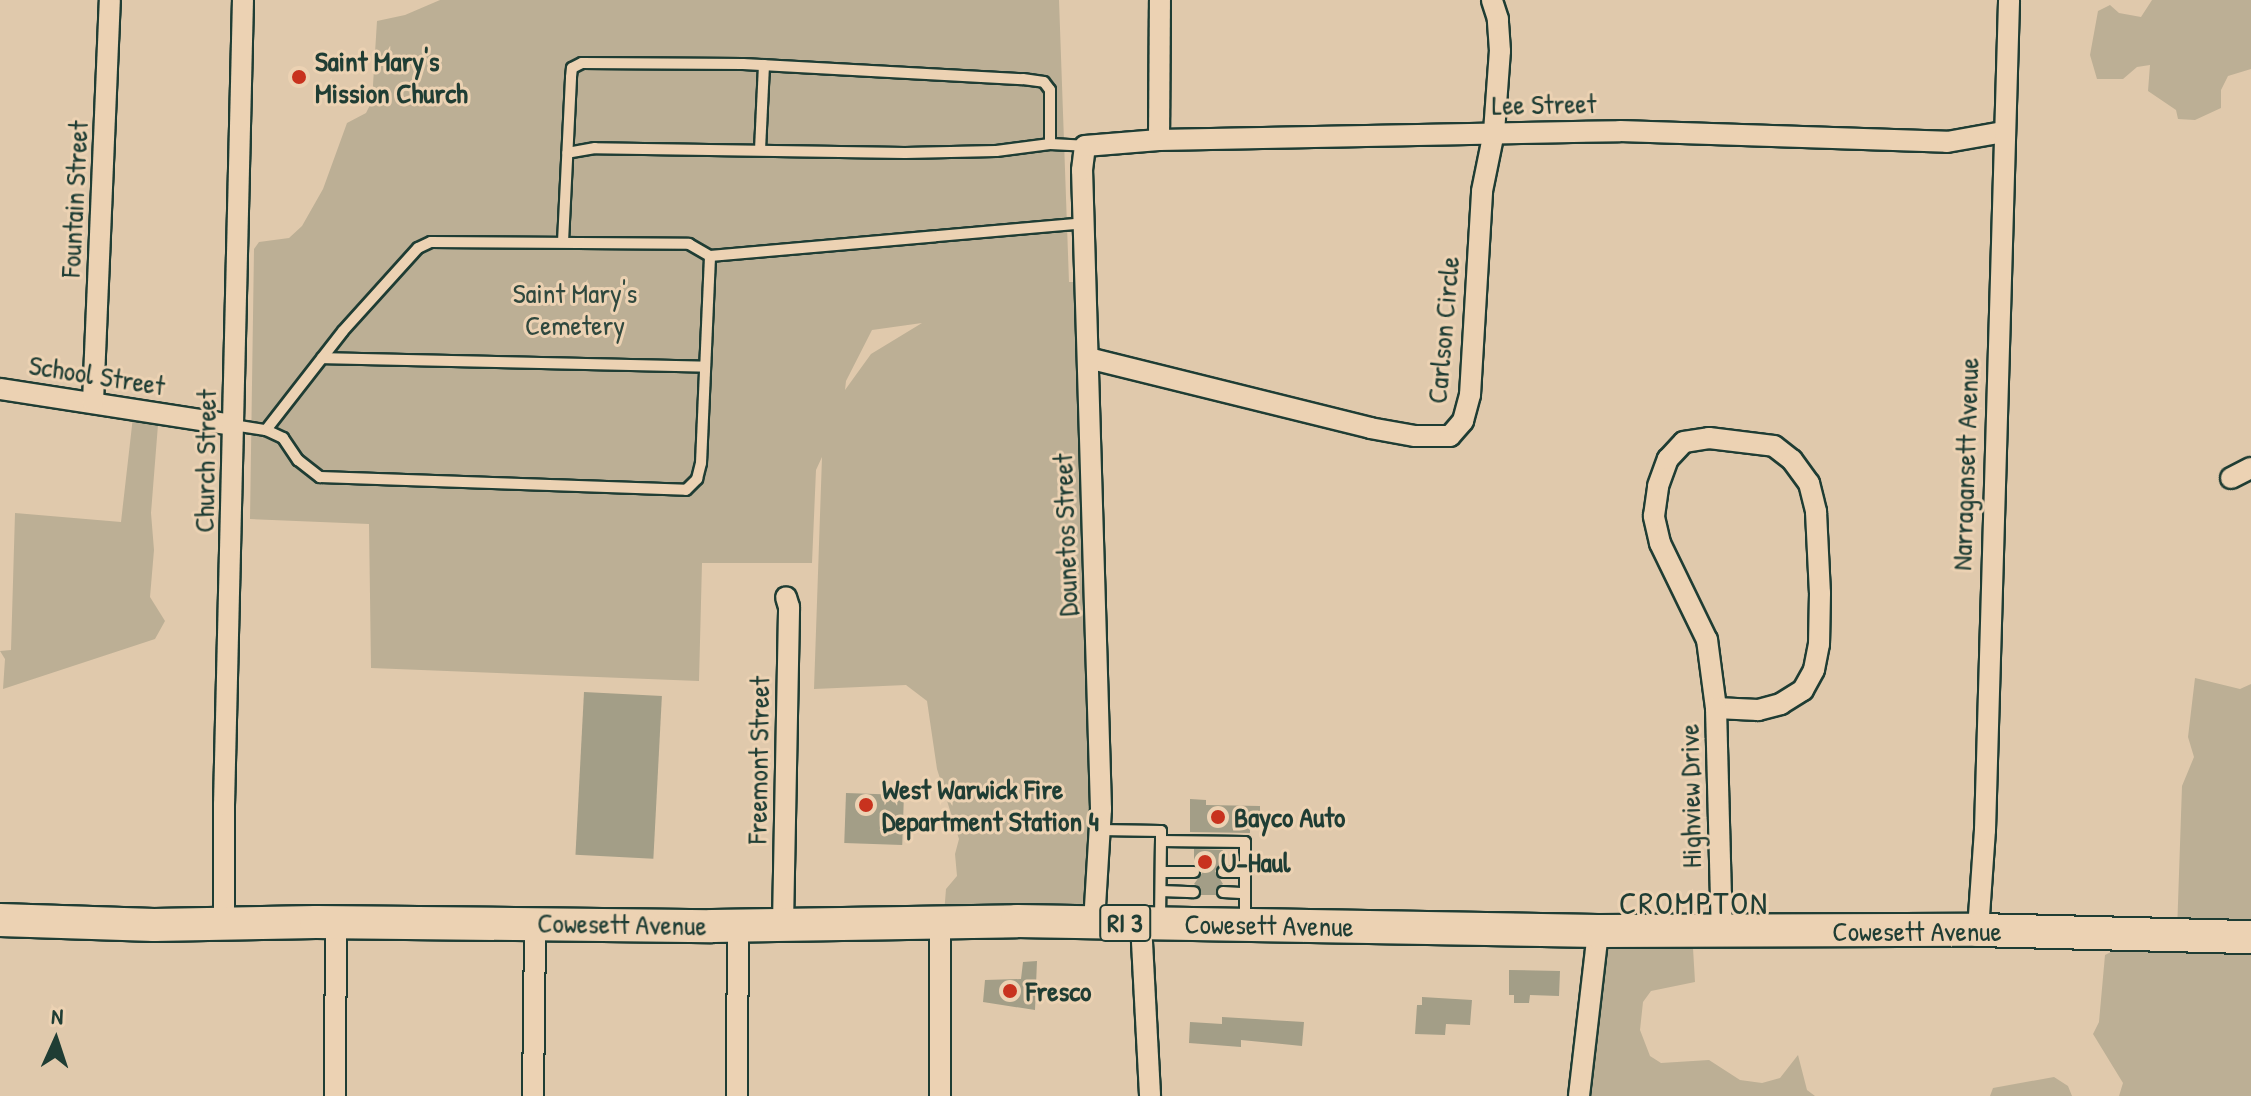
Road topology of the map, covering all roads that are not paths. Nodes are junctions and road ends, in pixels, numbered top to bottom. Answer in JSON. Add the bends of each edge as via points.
{"nodes":[{"id":1,"x":110,"y":0,"type":"edge"},
{"id":2,"x":243,"y":0,"type":"edge"},
{"id":3,"x":1160,"y":0,"type":"edge"},
{"id":4,"x":1492,"y":0,"type":"edge"},
{"id":5,"x":2009,"y":0,"type":"edge"},
{"id":6,"x":764,"y":65,"type":"junction"},
{"id":7,"x":1494,"y":132,"type":"junction"},
{"id":8,"x":2004,"y":132,"type":"junction"},
{"id":9,"x":1159,"y":140,"type":"junction"},
{"id":10,"x":1050,"y":144,"type":"junction"},
{"id":11,"x":1085,"y":146,"type":"junction"},
{"id":12,"x":760,"y":150,"type":"junction"},
{"id":13,"x":567,"y":153,"type":"junction"},
{"id":14,"x":1084,"y":223,"type":"junction"},
{"id":15,"x":563,"y":242,"type":"junction"},
{"id":16,"x":710,"y":256,"type":"junction"},
{"id":17,"x":322,"y":358,"type":"junction"},
{"id":18,"x":1088,"y":358,"type":"junction"},
{"id":19,"x":704,"y":367,"type":"junction"},
{"id":20,"x":0,"y":389,"type":"edge"},
{"id":21,"x":93,"y":402,"type":"junction"},
{"id":22,"x":233,"y":425,"type":"junction"},
{"id":23,"x":266,"y":430,"type":"junction"},
{"id":24,"x":2251,"y":468,"type":"edge"},
{"id":25,"x":2231,"y":478,"type":"dead end"},
{"id":26,"x":786,"y":597,"type":"dead end"},
{"id":27,"x":1716,"y":708,"type":"junction"},
{"id":28,"x":1100,"y":830,"type":"junction"},
{"id":29,"x":1161,"y":841,"type":"junction"},
{"id":30,"x":1161,"y":872,"type":"junction"},
{"id":31,"x":1194,"y":872,"type":"dead end"},
{"id":32,"x":1223,"y":872,"type":"dead end"},
{"id":33,"x":1245,"y":872,"type":"junction"},
{"id":34,"x":1161,"y":891,"type":"junction"},
{"id":35,"x":1194,"y":892,"type":"dead end"},
{"id":36,"x":1223,"y":892,"type":"dead end"},
{"id":37,"x":1245,"y":893,"type":"junction"},
{"id":38,"x":0,"y":920,"type":"edge"},
{"id":39,"x":336,"y":922,"type":"junction"},
{"id":40,"x":940,"y":922,"type":"junction"},
{"id":41,"x":1094,"y":923,"type":"junction"},
{"id":42,"x":1150,"y":923,"type":"junction"},
{"id":43,"x":224,"y":924,"type":"junction"},
{"id":44,"x":535,"y":924,"type":"junction"},
{"id":45,"x":738,"y":924,"type":"junction"},
{"id":46,"x":783,"y":924,"type":"junction"},
{"id":47,"x":1245,"y":925,"type":"junction"},
{"id":48,"x":1978,"y":930,"type":"junction"},
{"id":49,"x":1598,"y":931,"type":"junction"},
{"id":50,"x":1722,"y":931,"type":"junction"},
{"id":51,"x":2251,"y":937,"type":"edge"},
{"id":52,"x":335,"y":1096,"type":"edge"},
{"id":53,"x":533,"y":1096,"type":"edge"},
{"id":54,"x":737,"y":1096,"type":"edge"},
{"id":55,"x":940,"y":1096,"type":"edge"},
{"id":56,"x":1150,"y":1096,"type":"edge"},
{"id":57,"x":1579,"y":1096,"type":"edge"}],
"edges":[{"from":1,"to":21,"type":"street","name":"Fountain Street"},
{"from":2,"to":22,"type":"street","name":"Church Street"},
{"from":3,"to":9,"type":"street"},
{"from":4,"to":7,"type":"street","name":"Carlson Circle","via":[[1500,51]]},
{"from":5,"to":8,"type":"street","name":"Narragansett Avenue"},
{"from":6,"to":10,"type":"lane","via":[[1044,82],[1050,90]]},
{"from":6,"to":12,"type":"lane"},
{"from":6,"to":13,"type":"lane","via":[[582,63],[572,68]]},
{"from":7,"to":8,"type":"street","name":"Lee Street","via":[[1947,142]]},
{"from":7,"to":9,"type":"street","name":"Lee Street"},
{"from":7,"to":18,"type":"street","name":"Carlson Circle","via":[[1482,191],[1470,395],[1463,421],[1450,436],[1370,428]]},
{"from":8,"to":48,"type":"street","name":"Narragansett Avenue"},
{"from":9,"to":11,"type":"street","name":"Lee Street"},
{"from":10,"to":11,"type":"lane"},
{"from":10,"to":12,"type":"lane","via":[[996,151]]},
{"from":11,"to":14,"type":"street","name":"Dounetos Street"},
{"from":12,"to":13,"type":"lane","via":[[595,148]]},
{"from":13,"to":15,"type":"lane"},
{"from":14,"to":16,"type":"lane"},
{"from":14,"to":18,"type":"street","name":"Dounetos Street"},
{"from":15,"to":16,"type":"lane","via":[[689,244]]},
{"from":15,"to":17,"type":"lane","via":[[431,242],[418,248]]},
{"from":16,"to":19,"type":"lane"},
{"from":17,"to":19,"type":"lane"},
{"from":17,"to":23,"type":"lane"},
{"from":18,"to":28,"type":"street","name":"Dounetos Street"},
{"from":19,"to":23,"type":"lane","via":[[701,463],[697,479],[686,490],[320,477],[298,460],[283,438]]},
{"from":20,"to":21,"type":"street","name":"School Street"},
{"from":21,"to":22,"type":"street","name":"School Street"},
{"from":22,"to":23,"type":"lane"},
{"from":22,"to":43,"type":"street","name":"Church Street"},
{"from":24,"to":25,"type":"street"},
{"from":26,"to":46,"type":"street","name":"Freemont Street"},
{"from":27,"to":27,"type":"street","name":"Highview Drive","via":[[1707,640],[1660,543],[1654,516],[1668,459],[1684,442],[1709,438],[1774,446],[1809,483],[1816,512],[1820,593],[1819,644],[1803,690],[1758,710]]},
{"from":27,"to":50,"type":"street","name":"Highview Drive"},
{"from":28,"to":29,"type":"lane","via":[[1161,831]]},
{"from":28,"to":41,"type":"street","name":"Dounetos Street"},
{"from":29,"to":30,"type":"lane"},
{"from":29,"to":33,"type":"lane","via":[[1245,842]]},
{"from":30,"to":31,"type":"lane"},
{"from":30,"to":34,"type":"lane"},
{"from":32,"to":33,"type":"lane"},
{"from":33,"to":37,"type":"lane"},
{"from":34,"to":35,"type":"lane"},
{"from":34,"to":42,"type":"lane"},
{"from":36,"to":37,"type":"lane"},
{"from":37,"to":47,"type":"lane"},
{"from":38,"to":43,"type":"main road","name":"Cowesett Avenue","number":"RI 3"},
{"from":39,"to":43,"type":"main road","name":"Cowesett Avenue","number":"RI 3"},
{"from":39,"to":44,"type":"main road","name":"Cowesett Avenue","number":"RI 3"},
{"from":39,"to":52,"type":"street"},
{"from":40,"to":41,"type":"main road","name":"Cowesett Avenue","number":"RI 3"},
{"from":40,"to":46,"type":"main road","name":"Cowesett Avenue","number":"RI 3"},
{"from":40,"to":55,"type":"street"},
{"from":41,"to":42,"type":"main road","name":"Cowesett Avenue","number":"RI 3"},
{"from":42,"to":47,"type":"main road","name":"Cowesett Avenue","number":"RI 3"},
{"from":42,"to":56,"type":"street"},
{"from":44,"to":45,"type":"main road","name":"Cowesett Avenue","number":"RI 3"},
{"from":44,"to":53,"type":"street"},
{"from":45,"to":46,"type":"main road","name":"Cowesett Avenue","number":"RI 3"},
{"from":45,"to":54,"type":"street"},
{"from":47,"to":49,"type":"main road","name":"Cowesett Avenue","number":"RI 3"},
{"from":48,"to":50,"type":"main road","name":"Cowesett Avenue","number":"RI 3"},
{"from":48,"to":51,"type":"main road","name":"Cowesett Avenue","number":"RI 3"},
{"from":49,"to":50,"type":"main road","name":"Cowesett Avenue","number":"RI 3"},
{"from":49,"to":57,"type":"street"}]}
